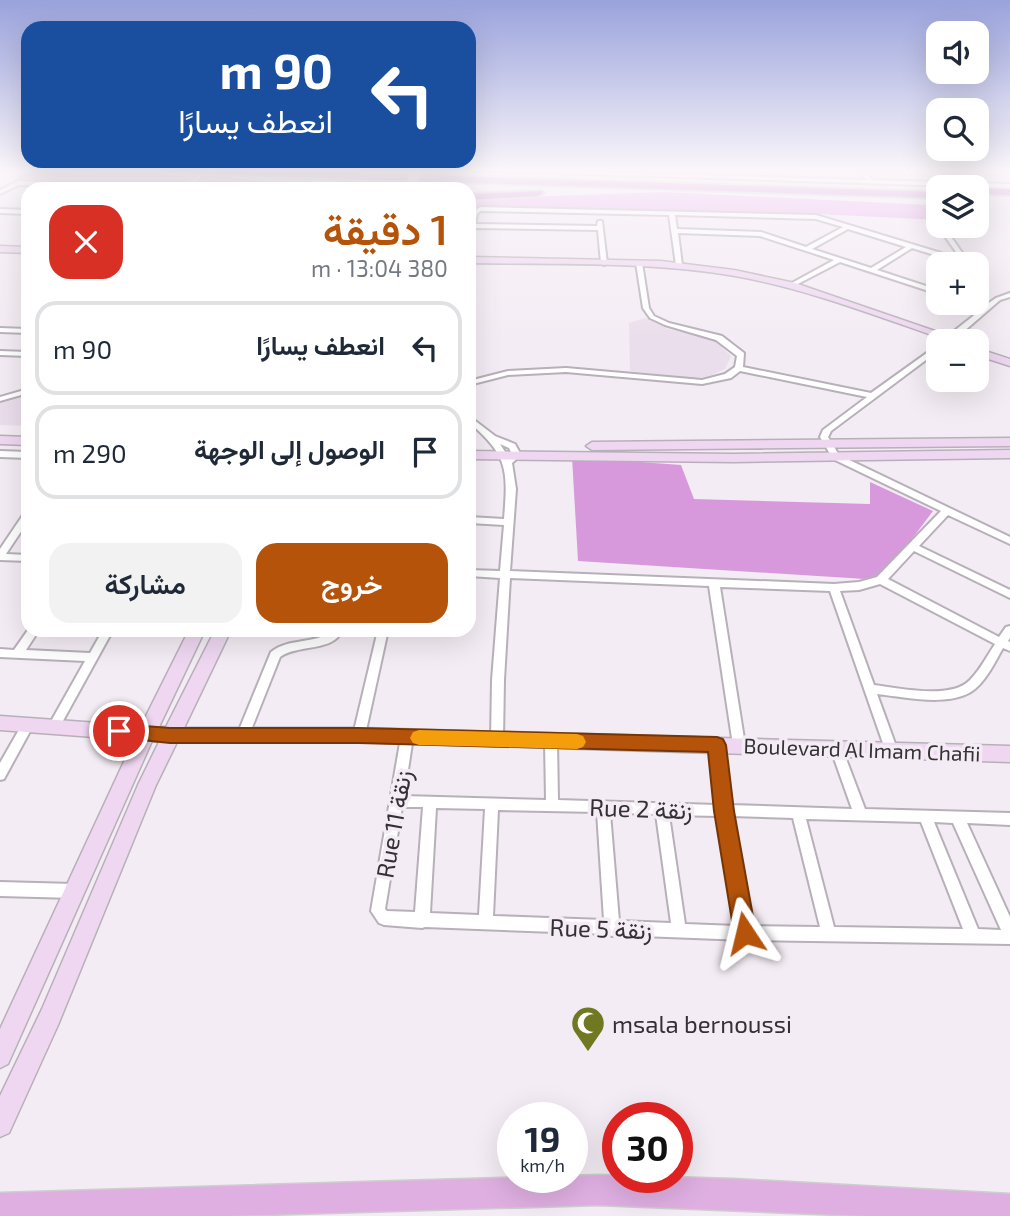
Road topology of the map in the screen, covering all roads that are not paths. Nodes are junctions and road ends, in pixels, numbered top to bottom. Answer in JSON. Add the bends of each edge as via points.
{"nodes":[{"id":1,"x":504,"y":227,"type":"edge"},
{"id":2,"x":675,"y":227,"type":"edge"},
{"id":3,"x":848,"y":227,"type":"edge"},
{"id":4,"x":851,"y":227,"type":"edge"},
{"id":5,"x":601,"y":229,"type":"joint"},
{"id":6,"x":676,"y":231,"type":"junction"},
{"id":7,"x":912,"y":246,"type":"junction"},
{"id":8,"x":808,"y":248,"type":"junction"},
{"id":9,"x":0,"y":249,"type":"edge"},
{"id":10,"x":21,"y":250,"type":"edge"},
{"id":11,"x":931,"y":252,"type":"edge"},
{"id":12,"x":841,"y":259,"type":"junction"},
{"id":13,"x":476,"y":260,"type":"edge"},
{"id":14,"x":604,"y":263,"type":"junction"},
{"id":15,"x":639,"y":263,"type":"junction"},
{"id":16,"x":680,"y":265,"type":"junction"},
{"id":17,"x":872,"y":270,"type":"junction"},
{"id":18,"x":792,"y":285,"type":"junction"},
{"id":19,"x":926,"y":288,"type":"edge"},
{"id":20,"x":1010,"y":295,"type":"edge"},
{"id":21,"x":989,"y":306,"type":"edge"},
{"id":22,"x":978,"y":315,"type":"edge"},
{"id":23,"x":961,"y":329,"type":"edge"},
{"id":24,"x":0,"y":330,"type":"edge"},
{"id":25,"x":21,"y":331,"type":"edge"},
{"id":26,"x":926,"y":334,"type":"edge"},
{"id":27,"x":0,"y":353,"type":"edge"},
{"id":28,"x":21,"y":354,"type":"edge"},
{"id":29,"x":926,"y":355,"type":"edge"},
{"id":30,"x":989,"y":356,"type":"edge"},
{"id":31,"x":1010,"y":363,"type":"edge"},
{"id":32,"x":739,"y":368,"type":"junction"},
{"id":33,"x":476,"y":381,"type":"edge"},
{"id":34,"x":21,"y":393,"type":"edge"},
{"id":35,"x":870,"y":395,"type":"junction"},
{"id":36,"x":0,"y":399,"type":"edge"},
{"id":37,"x":476,"y":424,"type":"edge"},
{"id":38,"x":0,"y":430,"type":"edge"},
{"id":39,"x":21,"y":430,"type":"edge"},
{"id":40,"x":0,"y":440,"type":"edge"},
{"id":41,"x":21,"y":441,"type":"edge"},
{"id":42,"x":1010,"y":442,"type":"edge"},
{"id":43,"x":800,"y":443,"type":"junction"},
{"id":44,"x":827,"y":443,"type":"junction"},
{"id":45,"x":476,"y":445,"type":"edge"},
{"id":46,"x":504,"y":450,"type":"junction"},
{"id":47,"x":0,"y":454,"type":"edge"},
{"id":48,"x":476,"y":454,"type":"edge"},
{"id":49,"x":1010,"y":454,"type":"edge"},
{"id":50,"x":21,"y":455,"type":"edge"},
{"id":51,"x":806,"y":457,"type":"junction"},
{"id":52,"x":836,"y":457,"type":"junction"},
{"id":53,"x":946,"y":511,"type":"junction"},
{"id":54,"x":476,"y":520,"type":"edge"},
{"id":55,"x":508,"y":522,"type":"junction"},
{"id":56,"x":21,"y":524,"type":"edge"},
{"id":57,"x":1010,"y":541,"type":"edge"},
{"id":58,"x":913,"y":547,"type":"junction"},
{"id":59,"x":0,"y":556,"type":"edge"},
{"id":60,"x":21,"y":558,"type":"edge"},
{"id":61,"x":476,"y":573,"type":"edge"},
{"id":62,"x":505,"y":575,"type":"junction"},
{"id":63,"x":881,"y":580,"type":"junction"},
{"id":64,"x":715,"y":583,"type":"junction"},
{"id":65,"x":834,"y":588,"type":"junction"},
{"id":66,"x":1010,"y":594,"type":"edge"},
{"id":67,"x":1010,"y":630,"type":"edge"},
{"id":68,"x":29,"y":637,"type":"edge"},
{"id":69,"x":104,"y":637,"type":"edge"},
{"id":70,"x":194,"y":637,"type":"edge"},
{"id":71,"x":219,"y":637,"type":"edge"},
{"id":72,"x":332,"y":637,"type":"edge"},
{"id":73,"x":381,"y":637,"type":"edge"},
{"id":74,"x":1006,"y":644,"type":"edge"},
{"id":75,"x":0,"y":653,"type":"edge"},
{"id":76,"x":18,"y":653,"type":"junction"},
{"id":77,"x":91,"y":657,"type":"junction"},
{"id":78,"x":871,"y":689,"type":"junction"},
{"id":79,"x":0,"y":723,"type":"edge"},
{"id":80,"x":28,"y":724,"type":"junction"},
{"id":81,"x":55,"y":725,"type":"junction"},
{"id":82,"x":146,"y":734,"type":"junction"},
{"id":83,"x":170,"y":735,"type":"junction"},
{"id":84,"x":243,"y":735,"type":"junction"},
{"id":85,"x":359,"y":735,"type":"junction"},
{"id":86,"x":407,"y":737,"type":"junction"},
{"id":87,"x":497,"y":740,"type":"junction"},
{"id":88,"x":551,"y":741,"type":"junction"},
{"id":89,"x":717,"y":745,"type":"junction"},
{"id":90,"x":739,"y":745,"type":"junction"},
{"id":91,"x":836,"y":747,"type":"junction"},
{"id":92,"x":891,"y":749,"type":"junction"},
{"id":93,"x":1010,"y":754,"type":"edge"},
{"id":94,"x":0,"y":775,"type":"edge"},
{"id":95,"x":398,"y":801,"type":"junction"},
{"id":96,"x":430,"y":803,"type":"junction"},
{"id":97,"x":492,"y":805,"type":"junction"},
{"id":98,"x":552,"y":805,"type":"junction"},
{"id":99,"x":603,"y":807,"type":"junction"},
{"id":100,"x":662,"y":808,"type":"junction"},
{"id":101,"x":724,"y":811,"type":"junction"},
{"id":102,"x":799,"y":812,"type":"junction"},
{"id":103,"x":860,"y":814,"type":"junction"},
{"id":104,"x":925,"y":817,"type":"junction"},
{"id":105,"x":957,"y":817,"type":"junction"},
{"id":106,"x":1010,"y":818,"type":"edge"},
{"id":107,"x":0,"y":889,"type":"edge"},
{"id":108,"x":74,"y":891,"type":"junction"},
{"id":109,"x":378,"y":911,"type":"joint"},
{"id":110,"x":422,"y":921,"type":"junction"},
{"id":111,"x":486,"y":923,"type":"junction"},
{"id":112,"x":612,"y":929,"type":"junction"},
{"id":113,"x":679,"y":931,"type":"junction"},
{"id":114,"x":745,"y":933,"type":"junction"},
{"id":115,"x":829,"y":934,"type":"junction"},
{"id":116,"x":1010,"y":935,"type":"edge"},
{"id":117,"x":973,"y":936,"type":"junction"},
{"id":118,"x":0,"y":1056,"type":"edge"},
{"id":119,"x":0,"y":1124,"type":"edge"},
{"id":120,"x":0,"y":1208,"type":"edge"},
{"id":121,"x":1010,"y":1209,"type":"edge"}],
"edges":[{"from":1,"to":5,"type":"street"},
{"from":2,"to":6,"type":"street"},
{"from":3,"to":8,"type":"street"},
{"from":4,"to":7,"type":"street"},
{"from":5,"to":14,"type":"street"},
{"from":6,"to":8,"type":"street","via":[[761,234]]},
{"from":6,"to":16,"type":"street"},
{"from":7,"to":11,"type":"street"},
{"from":7,"to":17,"type":"street"},
{"from":8,"to":12,"type":"street"},
{"from":9,"to":10,"type":"street"},
{"from":12,"to":17,"type":"street"},
{"from":12,"to":18,"type":"street"},
{"from":13,"to":14,"type":"street"},
{"from":14,"to":15,"type":"street"},
{"from":15,"to":16,"type":"street"},
{"from":15,"to":32,"type":"street","via":[[646,308],[652,317],[729,343],[741,355]]},
{"from":16,"to":18,"type":"street"},
{"from":17,"to":19,"type":"street"},
{"from":18,"to":26,"type":"street"},
{"from":20,"to":21,"type":"street"},
{"from":22,"to":23,"type":"street"},
{"from":24,"to":25,"type":"street"},
{"from":27,"to":28,"type":"street"},
{"from":29,"to":35,"type":"street"},
{"from":30,"to":31,"type":"street"},
{"from":32,"to":33,"type":"street","via":[[728,376],[702,382],[566,370],[508,373]]},
{"from":32,"to":35,"type":"street"},
{"from":34,"to":36,"type":"street"},
{"from":35,"to":44,"type":"street","via":[[824,433]]},
{"from":37,"to":46,"type":"street"},
{"from":38,"to":39,"type":"street"},
{"from":40,"to":41,"type":"street"},
{"from":42,"to":44,"type":"street"},
{"from":43,"to":44,"type":"street"},
{"from":43,"to":46,"type":"street"},
{"from":43,"to":51,"type":"street"},
{"from":44,"to":52,"type":"street"},
{"from":45,"to":46,"type":"street"},
{"from":46,"to":48,"type":"street"},
{"from":46,"to":51,"type":"street"},
{"from":46,"to":55,"type":"street","via":[[511,489]]},
{"from":47,"to":50,"type":"street"},
{"from":49,"to":52,"type":"street"},
{"from":51,"to":52,"type":"street"},
{"from":52,"to":53,"type":"street"},
{"from":53,"to":57,"type":"street"},
{"from":53,"to":58,"type":"street"},
{"from":54,"to":55,"type":"street"},
{"from":55,"to":62,"type":"street"},
{"from":56,"to":59,"type":"street"},
{"from":58,"to":63,"type":"street"},
{"from":58,"to":66,"type":"street"},
{"from":59,"to":60,"type":"street"},
{"from":61,"to":62,"type":"street"},
{"from":62,"to":64,"type":"street"},
{"from":62,"to":87,"type":"street"},
{"from":63,"to":65,"type":"street"},
{"from":63,"to":74,"type":"street"},
{"from":64,"to":65,"type":"street"},
{"from":64,"to":90,"type":"street"},
{"from":65,"to":78,"type":"street"},
{"from":67,"to":74,"type":"street"},
{"from":68,"to":76,"type":"street"},
{"from":69,"to":77,"type":"street"},
{"from":70,"to":82,"type":"street"},
{"from":71,"to":83,"type":"street"},
{"from":72,"to":84,"type":"street","via":[[286,646],[275,655]]},
{"from":73,"to":85,"type":"street"},
{"from":74,"to":78,"type":"street","via":[[962,692]]},
{"from":75,"to":76,"type":"street"},
{"from":76,"to":77,"type":"street"},
{"from":77,"to":81,"type":"street"},
{"from":78,"to":92,"type":"street"},
{"from":79,"to":80,"type":"street","name":"Boulevard Al Imam Chafii"},
{"from":80,"to":81,"type":"street","name":"Boulevard Al Imam Chafii"},
{"from":80,"to":94,"type":"street"},
{"from":81,"to":82,"type":"street","name":"Boulevard Al Imam Chafii"},
{"from":82,"to":83,"type":"street","name":"Boulevard Al Imam Chafii"},
{"from":82,"to":108,"type":"street"},
{"from":83,"to":84,"type":"street","name":"Boulevard Al Imam Chafii"},
{"from":83,"to":119,"type":"street"},
{"from":84,"to":85,"type":"street","name":"Boulevard Al Imam Chafii"},
{"from":85,"to":86,"type":"street","name":"Boulevard Al Imam Chafii"},
{"from":86,"to":87,"type":"street","name":"Boulevard Al Imam Chafii"},
{"from":86,"to":95,"type":"street","name":"Rue 11 زنقة"},
{"from":87,"to":88,"type":"street","name":"Boulevard Al Imam Chafii"},
{"from":88,"to":89,"type":"street","name":"Boulevard Al Imam Chafii"},
{"from":88,"to":98,"type":"street"},
{"from":89,"to":90,"type":"street","name":"Boulevard Al Imam Chafii"},
{"from":89,"to":101,"type":"street"},
{"from":90,"to":91,"type":"street","name":"Boulevard Al Imam Chafii"},
{"from":91,"to":92,"type":"street","name":"Boulevard Al Imam Chafii"},
{"from":91,"to":103,"type":"street"},
{"from":92,"to":93,"type":"street","name":"Boulevard Al Imam Chafii"},
{"from":95,"to":96,"type":"street","name":"Rue 2 زنقة"},
{"from":95,"to":109,"type":"street","name":"Rue 11 زنقة"},
{"from":96,"to":97,"type":"street","name":"Rue 2 زنقة"},
{"from":96,"to":110,"type":"street"},
{"from":97,"to":98,"type":"street","name":"Rue 2 زنقة"},
{"from":97,"to":111,"type":"street"},
{"from":98,"to":99,"type":"street","name":"Rue 2 زنقة"},
{"from":99,"to":100,"type":"street","name":"Rue 2 زنقة"},
{"from":99,"to":112,"type":"street"},
{"from":100,"to":101,"type":"street","name":"Rue 2 زنقة"},
{"from":100,"to":113,"type":"street"},
{"from":101,"to":102,"type":"street","name":"Rue 2 زنقة"},
{"from":101,"to":114,"type":"street"},
{"from":102,"to":103,"type":"street","name":"Rue 2 زنقة"},
{"from":102,"to":115,"type":"street"},
{"from":103,"to":104,"type":"street","name":"Rue 2 زنقة"},
{"from":104,"to":105,"type":"street","name":"Rue 2 زنقة"},
{"from":104,"to":117,"type":"street"},
{"from":105,"to":106,"type":"street","name":"Rue 2 زنقة"},
{"from":105,"to":116,"type":"street"},
{"from":107,"to":108,"type":"street"},
{"from":108,"to":118,"type":"street"},
{"from":109,"to":110,"type":"street","name":"Rue 5 زنقة","via":[[384,918]]},
{"from":110,"to":111,"type":"street","name":"Rue 5 زنقة"},
{"from":111,"to":112,"type":"street","name":"Rue 5 زنقة"},
{"from":112,"to":113,"type":"street","name":"Rue 5 زنقة"},
{"from":113,"to":114,"type":"street","name":"Rue 5 زنقة"},
{"from":114,"to":115,"type":"street","name":"Rue 5 زنقة"},
{"from":115,"to":117,"type":"street","name":"Rue 5 زنقة"},
{"from":116,"to":117,"type":"street","name":"Rue 5 زنقة"},
{"from":120,"to":121,"type":"main road","via":[[598,1190]]}]}
